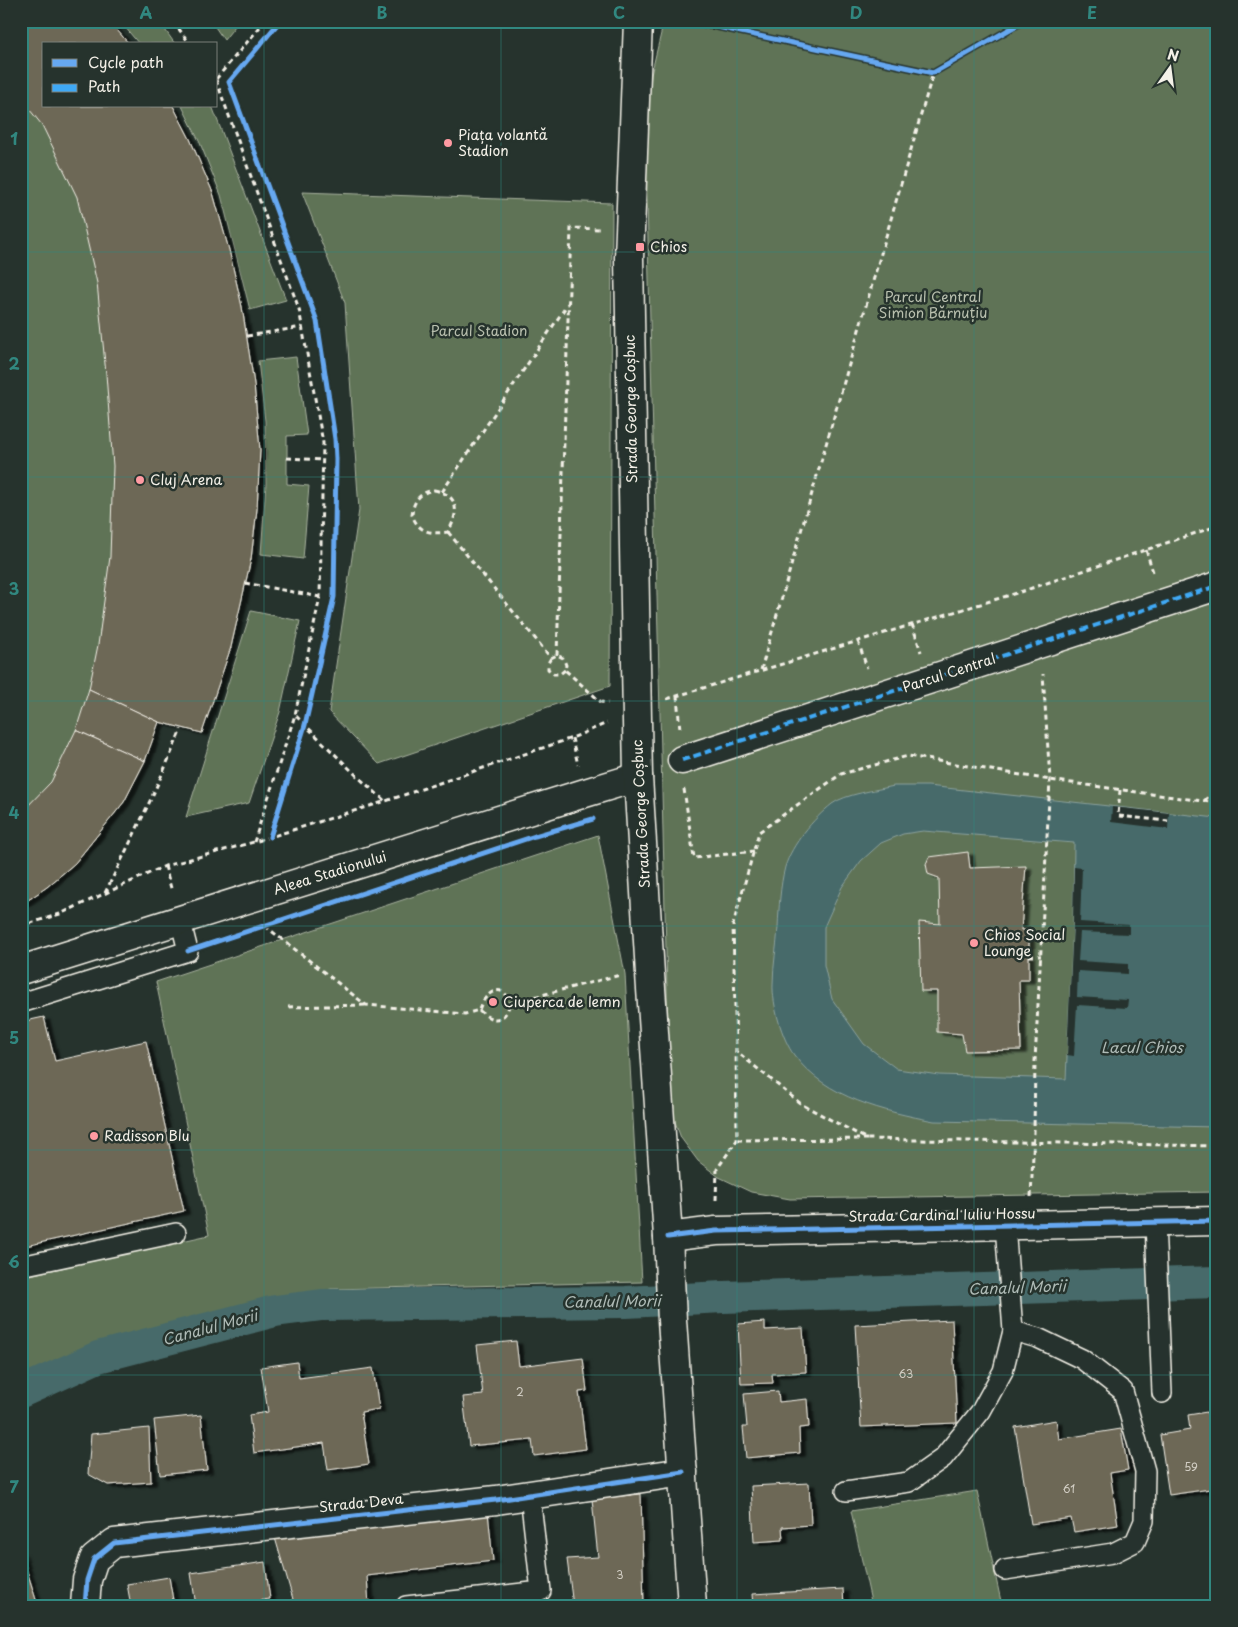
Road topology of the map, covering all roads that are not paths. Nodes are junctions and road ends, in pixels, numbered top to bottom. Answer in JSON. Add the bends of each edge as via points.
{"nodes":[{"id":1,"x":638,"y":21,"type":"edge"},
{"id":2,"x":1217,"y":586,"type":"edge"},
{"id":3,"x":682,"y":760,"type":"dead end"},
{"id":4,"x":638,"y":778,"type":"junction"},
{"id":5,"x":180,"y":919,"type":"junction"},
{"id":6,"x":21,"y":970,"type":"edge"},
{"id":7,"x":21,"y":1002,"type":"edge"},
{"id":8,"x":1217,"y":1221,"type":"edge"},
{"id":9,"x":1155,"y":1222,"type":"junction"},
{"id":10,"x":1017,"y":1225,"type":"junction"},
{"id":11,"x":176,"y":1232,"type":"dead end"},
{"id":12,"x":668,"y":1237,"type":"junction"},
{"id":13,"x":21,"y":1266,"type":"edge"},
{"id":14,"x":1013,"y":1331,"type":"junction"},
{"id":15,"x":1162,"y":1393,"type":"dead end"},
{"id":16,"x":683,"y":1472,"type":"junction"},
{"id":17,"x":846,"y":1491,"type":"dead end"},
{"id":18,"x":530,"y":1495,"type":"junction"},
{"id":19,"x":1005,"y":1570,"type":"dead end"},
{"id":20,"x":85,"y":1606,"type":"edge"},
{"id":21,"x":406,"y":1606,"type":"edge"},
{"id":22,"x":692,"y":1606,"type":"edge"}],
"edges":[{"from":1,"to":4,"type":"street","name":"Strada George Coșbuc","via":[[630,258]]},
{"from":2,"to":3,"type":"street","name":"Parcul Central"},
{"from":4,"to":5,"type":"street","name":"Aleea Stadionului"},
{"from":4,"to":12,"type":"street","name":"Strada George Coșbuc"},
{"from":5,"to":6,"type":"street","name":"Aleea Stadionului"},
{"from":5,"to":7,"type":"lane","via":[[188,951]]},
{"from":8,"to":9,"type":"street","name":"Strada Cardinal Iuliu Hossu"},
{"from":9,"to":10,"type":"street","name":"Strada Cardinal Iuliu Hossu"},
{"from":9,"to":15,"type":"lane"},
{"from":10,"to":12,"type":"street","name":"Strada Cardinal Iuliu Hossu","via":[[716,1231]]},
{"from":10,"to":14,"type":"lane","via":[[1008,1265]]},
{"from":11,"to":13,"type":"lane"},
{"from":12,"to":16,"type":"street","name":"Strada George Coșbuc"},
{"from":14,"to":17,"type":"lane","via":[[1003,1371],[981,1411],[943,1458],[909,1482]]},
{"from":14,"to":19,"type":"lane","via":[[1038,1338],[1082,1360],[1123,1390],[1145,1471],[1144,1522],[1135,1542],[1113,1554]]},
{"from":16,"to":18,"type":"street","name":"Strada Deva"},
{"from":16,"to":22,"type":"street","name":"Strada George Coșbuc"},
{"from":18,"to":20,"type":"street","name":"Strada Deva","via":[[114,1543],[94,1559],[87,1580]]},
{"from":18,"to":21,"type":"lane","via":[[541,1591]]}]}
